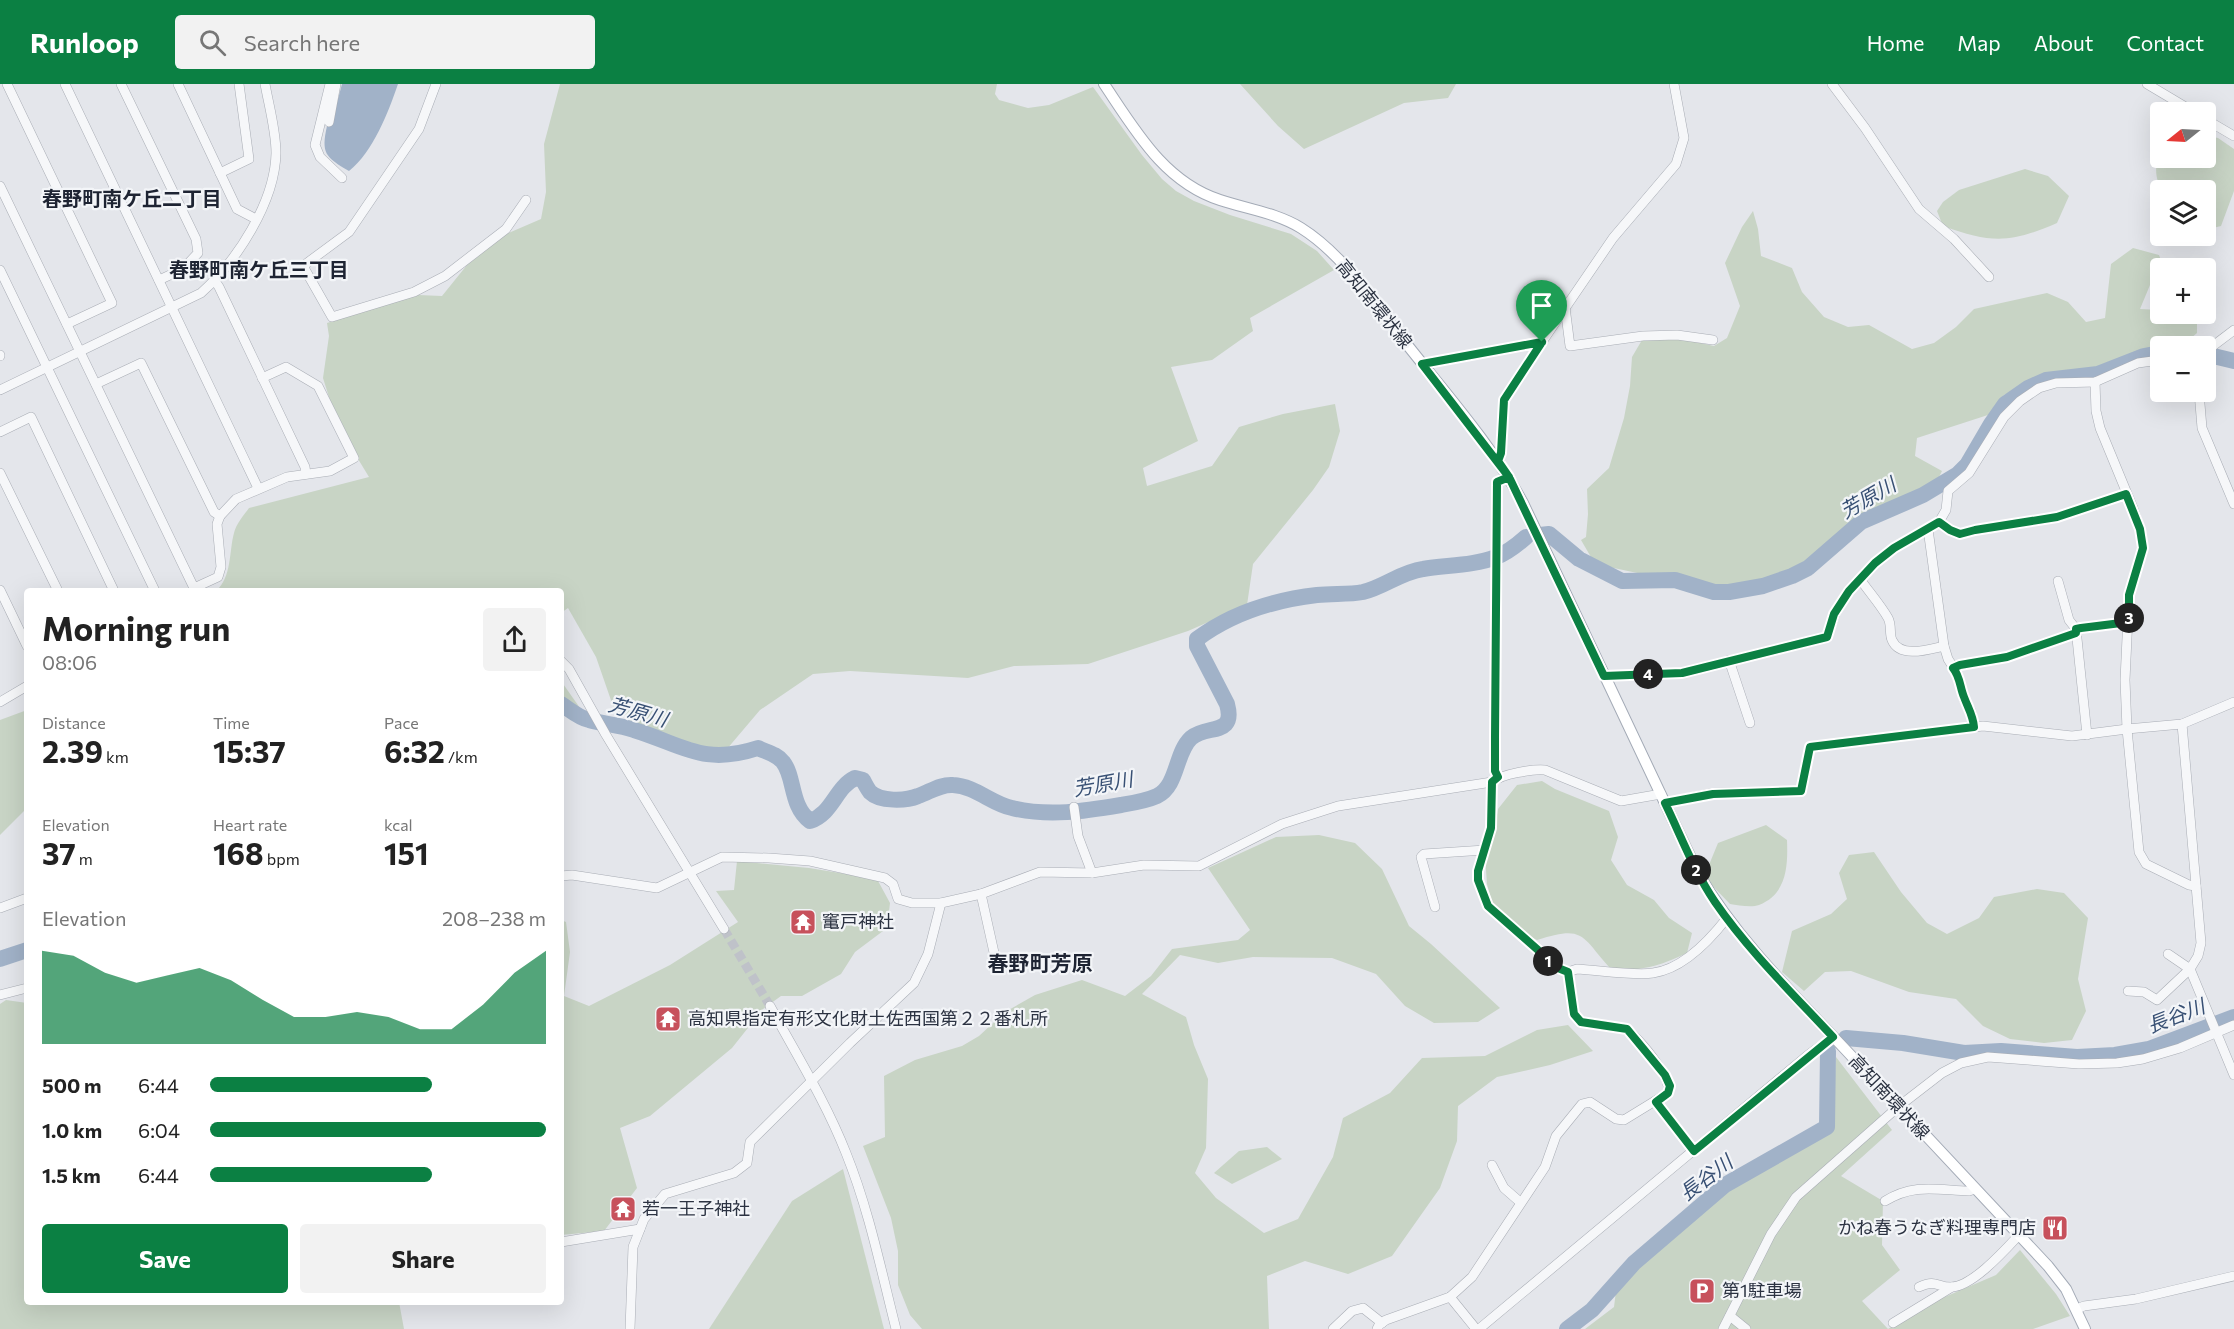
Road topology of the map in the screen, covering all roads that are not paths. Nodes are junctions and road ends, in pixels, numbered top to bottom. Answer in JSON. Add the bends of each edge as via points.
{"nodes":[{"id":1,"x":7,"y":84,"type":"edge"},
{"id":2,"x":64,"y":84,"type":"edge"},
{"id":3,"x":121,"y":84,"type":"edge"},
{"id":4,"x":178,"y":84,"type":"edge"},
{"id":5,"x":239,"y":84,"type":"edge"},
{"id":6,"x":265,"y":84,"type":"edge"},
{"id":7,"x":330,"y":84,"type":"edge"},
{"id":8,"x":336,"y":84,"type":"edge"},
{"id":9,"x":436,"y":84,"type":"edge"},
{"id":10,"x":1104,"y":84,"type":"edge"},
{"id":11,"x":1674,"y":84,"type":"edge"},
{"id":12,"x":1832,"y":84,"type":"edge"},
{"id":13,"x":2147,"y":84,"type":"edge"},
{"id":14,"x":2177,"y":102,"type":"edge"},
{"id":15,"x":329,"y":122,"type":"dead end"},
{"id":16,"x":2216,"y":125,"type":"edge"},
{"id":17,"x":2234,"y":136,"type":"edge"},
{"id":18,"x":220,"y":173,"type":"junction"},
{"id":19,"x":342,"y":178,"type":"dead end"},
{"id":20,"x":0,"y":186,"type":"edge"},
{"id":21,"x":526,"y":200,"type":"dead end"},
{"id":22,"x":256,"y":219,"type":"junction"},
{"id":23,"x":0,"y":270,"type":"edge"},
{"id":24,"x":1989,"y":277,"type":"dead end"},
{"id":25,"x":159,"y":280,"type":"junction"},
{"id":26,"x":215,"y":281,"type":"junction"},
{"id":27,"x":171,"y":307,"type":"junction"},
{"id":28,"x":1565,"y":307,"type":"junction"},
{"id":29,"x":67,"y":324,"type":"junction"},
{"id":30,"x":2234,"y":330,"type":"edge"},
{"id":31,"x":1713,"y":340,"type":"dead end"},
{"id":32,"x":1542,"y":342,"type":"junction"},
{"id":33,"x":2216,"y":344,"type":"edge"},
{"id":34,"x":80,"y":352,"type":"junction"},
{"id":35,"x":2150,"y":361,"type":"edge"},
{"id":36,"x":1422,"y":364,"type":"junction"},
{"id":37,"x":47,"y":368,"type":"junction"},
{"id":38,"x":262,"y":378,"type":"junction"},
{"id":39,"x":2095,"y":382,"type":"junction"},
{"id":40,"x":96,"y":384,"type":"junction"},
{"id":41,"x":0,"y":390,"type":"edge"},
{"id":42,"x":2200,"y":402,"type":"edge"},
{"id":43,"x":0,"y":432,"type":"edge"},
{"id":44,"x":1498,"y":461,"type":"junction"},
{"id":45,"x":0,"y":473,"type":"edge"},
{"id":46,"x":306,"y":474,"type":"junction"},
{"id":47,"x":1509,"y":477,"type":"junction"},
{"id":48,"x":258,"y":488,"type":"junction"},
{"id":49,"x":2126,"y":494,"type":"junction"},
{"id":50,"x":2234,"y":504,"type":"edge"},
{"id":51,"x":220,"y":516,"type":"junction"},
{"id":52,"x":1939,"y":522,"type":"junction"},
{"id":53,"x":1928,"y":529,"type":"junction"},
{"id":54,"x":1860,"y":579,"type":"junction"},
{"id":55,"x":2058,"y":581,"type":"dead end"},
{"id":56,"x":57,"y":588,"type":"edge"},
{"id":57,"x":113,"y":588,"type":"edge"},
{"id":58,"x":154,"y":588,"type":"edge"},
{"id":59,"x":0,"y":590,"type":"edge"},
{"id":60,"x":2129,"y":622,"type":"junction"},
{"id":61,"x":2076,"y":631,"type":"junction"},
{"id":62,"x":24,"y":640,"type":"edge"},
{"id":63,"x":1944,"y":646,"type":"junction"},
{"id":64,"x":1729,"y":660,"type":"junction"},
{"id":65,"x":564,"y":664,"type":"edge"},
{"id":66,"x":1953,"y":668,"type":"junction"},
{"id":67,"x":1604,"y":676,"type":"junction"},
{"id":68,"x":24,"y":688,"type":"edge"},
{"id":69,"x":0,"y":702,"type":"edge"},
{"id":70,"x":2234,"y":702,"type":"edge"},
{"id":71,"x":1750,"y":723,"type":"dead end"},
{"id":72,"x":2182,"y":724,"type":"junction"},
{"id":73,"x":1974,"y":727,"type":"junction"},
{"id":74,"x":2127,"y":729,"type":"junction"},
{"id":75,"x":2087,"y":735,"type":"junction"},
{"id":76,"x":1495,"y":779,"type":"junction"},
{"id":77,"x":1663,"y":799,"type":"junction"},
{"id":78,"x":1074,"y":810,"type":"dead end"},
{"id":79,"x":1485,"y":850,"type":"junction"},
{"id":80,"x":688,"y":872,"type":"junction"},
{"id":81,"x":1092,"y":873,"type":"junction"},
{"id":82,"x":564,"y":876,"type":"edge"},
{"id":83,"x":2196,"y":886,"type":"junction"},
{"id":84,"x":981,"y":894,"type":"junction"},
{"id":85,"x":24,"y":899,"type":"edge"},
{"id":86,"x":941,"y":903,"type":"junction"},
{"id":87,"x":1435,"y":907,"type":"dead end"},
{"id":88,"x":0,"y":908,"type":"edge"},
{"id":89,"x":1727,"y":918,"type":"junction"},
{"id":90,"x":724,"y":929,"type":"tunnel mouth"},
{"id":91,"x":2168,"y":954,"type":"dead end"},
{"id":92,"x":995,"y":957,"type":"dead end"},
{"id":93,"x":2190,"y":969,"type":"junction"},
{"id":94,"x":1568,"y":972,"type":"junction"},
{"id":95,"x":24,"y":989,"type":"edge"},
{"id":96,"x":2128,"y":991,"type":"dead end"},
{"id":97,"x":0,"y":995,"type":"edge"},
{"id":98,"x":770,"y":1006,"type":"tunnel mouth"},
{"id":99,"x":2234,"y":1025,"type":"edge"},
{"id":100,"x":2214,"y":1027,"type":"junction"},
{"id":101,"x":1833,"y":1037,"type":"junction"},
{"id":102,"x":2234,"y":1075,"type":"edge"},
{"id":103,"x":811,"y":1081,"type":"junction"},
{"id":104,"x":1656,"y":1102,"type":"junction"},
{"id":105,"x":1898,"y":1107,"type":"junction"},
{"id":106,"x":1694,"y":1151,"type":"junction"},
{"id":107,"x":1492,"y":1165,"type":"dead end"},
{"id":108,"x":1975,"y":1189,"type":"junction"},
{"id":109,"x":1886,"y":1201,"type":"dead end"},
{"id":110,"x":1520,"y":1202,"type":"junction"},
{"id":111,"x":640,"y":1229,"type":"junction"},
{"id":112,"x":2019,"y":1235,"type":"junction"},
{"id":113,"x":564,"y":1242,"type":"edge"},
{"id":114,"x":2234,"y":1276,"type":"edge"},
{"id":115,"x":1919,"y":1287,"type":"dead end"},
{"id":116,"x":1952,"y":1287,"type":"junction"},
{"id":117,"x":1450,"y":1297,"type":"junction"},
{"id":118,"x":2077,"y":1309,"type":"junction"},
{"id":119,"x":1730,"y":1316,"type":"junction"},
{"id":120,"x":1893,"y":1323,"type":"dead end"},
{"id":121,"x":1379,"y":1326,"type":"edge"},
{"id":122,"x":630,"y":1329,"type":"edge"},
{"id":123,"x":896,"y":1329,"type":"edge"},
{"id":124,"x":1333,"y":1329,"type":"edge"},
{"id":125,"x":1478,"y":1329,"type":"edge"},
{"id":126,"x":1724,"y":1329,"type":"edge"},
{"id":127,"x":1746,"y":1329,"type":"edge"},
{"id":128,"x":2085,"y":1329,"type":"edge"}],
"edges":[{"from":1,"to":29,"type":"street","via":[[112,303]]},
{"from":2,"to":25,"type":"street"},
{"from":3,"to":25,"type":"street","via":[[196,239],[198,253],[183,268]]},
{"from":4,"to":18,"type":"street"},
{"from":5,"to":18,"type":"street","via":[[249,159]]},
{"from":6,"to":22,"type":"street","via":[[276,150],[272,182]]},
{"from":7,"to":19,"type":"street","via":[[315,145],[320,157]]},
{"from":8,"to":15,"type":"street"},
{"from":9,"to":21,"type":"street","via":[[419,129],[349,232],[303,266],[332,317],[414,292],[445,276],[506,229]]},
{"from":10,"to":36,"type":"main road","name":"高知南環状線","via":[[1137,133],[1179,181],[1218,200],[1276,216],[1326,246]]},
{"from":11,"to":28,"type":"street","via":[[1684,138],[1676,164],[1613,238]]},
{"from":12,"to":24,"type":"street","via":[[1919,209]]},
{"from":13,"to":14,"type":"street"},
{"from":16,"to":17,"type":"street"},
{"from":18,"to":22,"type":"street","via":[[237,209]]},
{"from":20,"to":29,"type":"street"},
{"from":22,"to":26,"type":"street"},
{"from":23,"to":37,"type":"street"},
{"from":25,"to":27,"type":"street"},
{"from":26,"to":27,"type":"street","via":[[201,293]]},
{"from":26,"to":38,"type":"street"},
{"from":27,"to":34,"type":"street"},
{"from":27,"to":48,"type":"street"},
{"from":28,"to":31,"type":"street","via":[[1570,346],[1642,336]]},
{"from":28,"to":32,"type":"street"},
{"from":29,"to":34,"type":"street"},
{"from":30,"to":33,"type":"street"},
{"from":32,"to":36,"type":"street"},
{"from":32,"to":44,"type":"street","via":[[1504,400]]},
{"from":34,"to":37,"type":"street"},
{"from":34,"to":40,"type":"street"},
{"from":35,"to":39,"type":"street"},
{"from":36,"to":44,"type":"main road","name":"高知南環状線"},
{"from":37,"to":41,"type":"street"},
{"from":37,"to":58,"type":"street"},
{"from":38,"to":46,"type":"street"},
{"from":38,"to":46,"type":"street","via":[[286,367],[318,386],[354,458],[330,471]]},
{"from":39,"to":49,"type":"street","via":[[2100,428]]},
{"from":39,"to":52,"type":"street","via":[[2056,383],[2039,388],[2020,401],[2004,417],[1969,473],[1948,491],[1946,510]]},
{"from":40,"to":51,"type":"street","via":[[141,363],[214,512]]},
{"from":40,"to":51,"type":"street","via":[[194,588],[218,577]]},
{"from":42,"to":50,"type":"street","via":[[2202,428]]},
{"from":43,"to":57,"type":"street","via":[[31,417]]},
{"from":44,"to":47,"type":"main road","name":"高知南環状線"},
{"from":45,"to":56,"type":"street"},
{"from":46,"to":48,"type":"street"},
{"from":47,"to":67,"type":"main road","name":"高知南環状線"},
{"from":47,"to":76,"type":"street","via":[[1497,482]]},
{"from":48,"to":51,"type":"street","via":[[236,499]]},
{"from":49,"to":52,"type":"street","via":[[2057,517],[1960,534]]},
{"from":49,"to":60,"type":"street","via":[[2143,548],[2129,595]]},
{"from":52,"to":53,"type":"street"},
{"from":53,"to":54,"type":"street","via":[[1894,548]]},
{"from":53,"to":63,"type":"street"},
{"from":54,"to":63,"type":"street","via":[[1888,618],[1896,646],[1914,652]]},
{"from":54,"to":64,"type":"street","via":[[1834,614],[1827,637]]},
{"from":55,"to":61,"type":"street"},
{"from":59,"to":62,"type":"street"},
{"from":60,"to":61,"type":"street"},
{"from":60,"to":74,"type":"street"},
{"from":61,"to":66,"type":"street","via":[[2007,657]]},
{"from":61,"to":75,"type":"street"},
{"from":63,"to":66,"type":"street"},
{"from":64,"to":67,"type":"street","via":[[1682,673]]},
{"from":64,"to":71,"type":"street"},
{"from":65,"to":80,"type":"street"},
{"from":66,"to":73,"type":"street"},
{"from":67,"to":77,"type":"main road","name":"高知南環状線"},
{"from":68,"to":69,"type":"street"},
{"from":70,"to":72,"type":"street"},
{"from":72,"to":74,"type":"street"},
{"from":72,"to":83,"type":"street"},
{"from":73,"to":75,"type":"street","via":[[2054,736]]},
{"from":73,"to":77,"type":"street","via":[[1810,747],[1801,791]]},
{"from":74,"to":75,"type":"street"},
{"from":74,"to":83,"type":"street","via":[[2139,852],[2145,864]]},
{"from":76,"to":77,"type":"street","via":[[1545,770],[1621,801]]},
{"from":76,"to":79,"type":"street"},
{"from":76,"to":81,"type":"street","via":[[1338,806],[1282,824],[1198,866],[1144,866]]},
{"from":77,"to":89,"type":"main road","name":"高知南環状線","via":[[1698,873]]},
{"from":78,"to":81,"type":"street","via":[[1078,836]]},
{"from":79,"to":87,"type":"street","via":[[1421,857]]},
{"from":79,"to":94,"type":"street","via":[[1478,880],[1488,906],[1553,966]]},
{"from":80,"to":82,"type":"street","via":[[657,888]]},
{"from":80,"to":86,"type":"street","via":[[722,857],[810,861],[885,878],[893,884],[898,899]]},
{"from":80,"to":90,"type":"street"},
{"from":81,"to":84,"type":"street","via":[[1040,872]]},
{"from":83,"to":93,"type":"street","via":[[2201,943]]},
{"from":84,"to":86,"type":"street"},
{"from":84,"to":92,"type":"street"},
{"from":85,"to":88,"type":"street"},
{"from":86,"to":103,"type":"street","via":[[928,954],[914,983]]},
{"from":89,"to":94,"type":"street","via":[[1688,958],[1671,969],[1651,974],[1577,969]]},
{"from":89,"to":101,"type":"main road","name":"高知南環状線"},
{"from":91,"to":93,"type":"street"},
{"from":93,"to":96,"type":"street","via":[[2157,1000],[2144,992]]},
{"from":93,"to":100,"type":"street"},
{"from":94,"to":104,"type":"street","via":[[1574,1014],[1581,1022],[1627,1029],[1665,1075],[1670,1086],[1668,1093]]},
{"from":95,"to":97,"type":"street"},
{"from":98,"to":103,"type":"street"},
{"from":99,"to":100,"type":"street"},
{"from":100,"to":102,"type":"street"},
{"from":100,"to":105,"type":"street","via":[[2180,1048],[2117,1063],[1974,1059],[1942,1073]]},
{"from":101,"to":105,"type":"main road","name":"高知南環状線"},
{"from":101,"to":106,"type":"street"},
{"from":103,"to":111,"type":"street","via":[[750,1142],[747,1163],[734,1173],[665,1194]]},
{"from":103,"to":123,"type":"street","via":[[847,1154]]},
{"from":104,"to":106,"type":"street"},
{"from":104,"to":110,"type":"street","via":[[1624,1119],[1616,1119],[1590,1102],[1582,1104],[1556,1136],[1545,1167]]},
{"from":105,"to":108,"type":"main road","name":"高知南環状線"},
{"from":105,"to":119,"type":"street","via":[[1796,1197],[1771,1234]]},
{"from":106,"to":125,"type":"street"},
{"from":107,"to":110,"type":"street","via":[[1504,1188]]},
{"from":108,"to":109,"type":"street","via":[[1920,1188]]},
{"from":108,"to":112,"type":"main road","name":"高知南環状線"},
{"from":110,"to":117,"type":"street","via":[[1472,1277]]},
{"from":111,"to":113,"type":"street"},
{"from":111,"to":122,"type":"street","via":[[633,1247]]},
{"from":112,"to":116,"type":"street","via":[[1992,1264]]},
{"from":112,"to":118,"type":"main road","name":"高知南環状線","via":[[2048,1266]]},
{"from":114,"to":118,"type":"street"},
{"from":115,"to":116,"type":"street","via":[[1929,1282]]},
{"from":116,"to":120,"type":"street"},
{"from":117,"to":121,"type":"street"},
{"from":117,"to":125,"type":"street"},
{"from":118,"to":128,"type":"main road","name":"高知南環状線"},
{"from":119,"to":126,"type":"street"},
{"from":119,"to":127,"type":"street"},
{"from":121,"to":124,"type":"street","via":[[1363,1308],[1352,1311]]}]}
